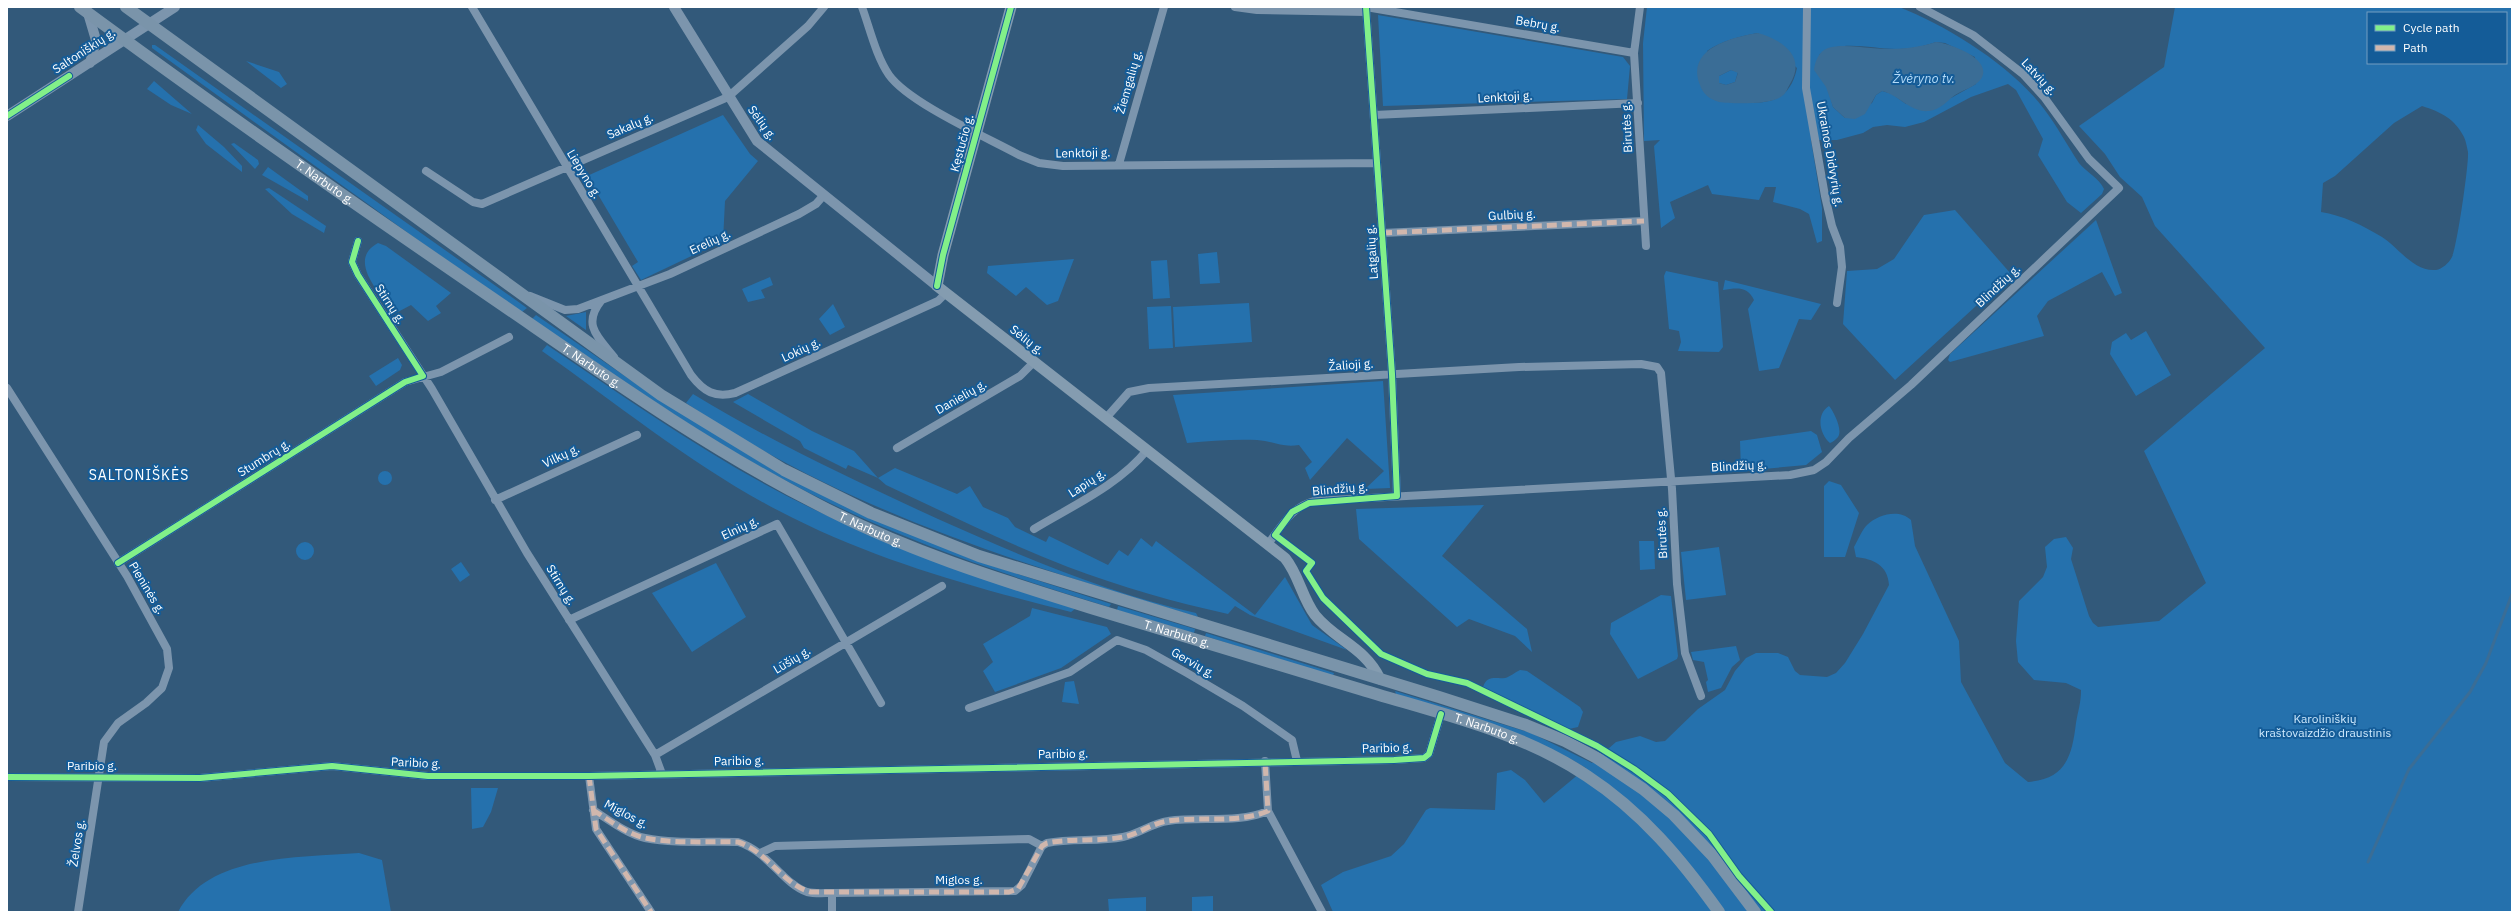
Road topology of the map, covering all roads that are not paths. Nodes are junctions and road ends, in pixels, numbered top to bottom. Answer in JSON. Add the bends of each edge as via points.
{"nodes":[{"id":1,"x":126,"y":7,"type":"edge"},
{"id":2,"x":175,"y":7,"type":"edge"},
{"id":3,"x":472,"y":7,"type":"edge"},
{"id":4,"x":674,"y":7,"type":"edge"},
{"id":5,"x":824,"y":7,"type":"edge"},
{"id":6,"x":862,"y":7,"type":"edge"},
{"id":7,"x":1011,"y":7,"type":"edge"},
{"id":8,"x":1164,"y":7,"type":"edge"},
{"id":9,"x":1235,"y":7,"type":"edge"},
{"id":10,"x":1640,"y":7,"type":"edge"},
{"id":11,"x":1807,"y":7,"type":"edge"},
{"id":12,"x":1920,"y":7,"type":"edge"},
{"id":13,"x":1366,"y":9,"type":"edge"},
{"id":14,"x":84,"y":10,"type":"edge"},
{"id":15,"x":149,"y":24,"type":"junction"},
{"id":16,"x":125,"y":40,"type":"junction"},
{"id":17,"x":1634,"y":53,"type":"junction"},
{"id":18,"x":90,"y":63,"type":"junction"},
{"id":19,"x":728,"y":97,"type":"junction"},
{"id":20,"x":1638,"y":103,"type":"junction"},
{"id":21,"x":1374,"y":115,"type":"junction"},
{"id":22,"x":7,"y":116,"type":"edge"},
{"id":23,"x":977,"y":132,"type":"junction"},
{"id":24,"x":1377,"y":163,"type":"junction"},
{"id":25,"x":1120,"y":164,"type":"junction"},
{"id":26,"x":565,"y":167,"type":"junction"},
{"id":27,"x":426,"y":170,"type":"dead end"},
{"id":28,"x":2119,"y":188,"type":"joint"},
{"id":29,"x":823,"y":196,"type":"junction"},
{"id":30,"x":1644,"y":221,"type":"junction"},
{"id":31,"x":1382,"y":233,"type":"junction"},
{"id":32,"x":358,"y":241,"type":"dead end"},
{"id":33,"x":1646,"y":246,"type":"dead end"},
{"id":34,"x":638,"y":286,"type":"junction"},
{"id":35,"x":937,"y":286,"type":"junction"},
{"id":36,"x":519,"y":293,"type":"junction"},
{"id":37,"x":946,"y":293,"type":"junction"},
{"id":38,"x":601,"y":301,"type":"junction"},
{"id":39,"x":1837,"y":303,"type":"dead end"},
{"id":40,"x":509,"y":337,"type":"dead end"},
{"id":41,"x":678,"y":352,"type":"joint"},
{"id":42,"x":1034,"y":362,"type":"junction"},
{"id":43,"x":621,"y":366,"type":"junction"},
{"id":44,"x":1657,"y":367,"type":"joint"},
{"id":45,"x":1392,"y":374,"type":"junction"},
{"id":46,"x":423,"y":376,"type":"junction"},
{"id":47,"x":7,"y":388,"type":"edge"},
{"id":48,"x":1106,"y":418,"type":"junction"},
{"id":49,"x":637,"y":435,"type":"dead end"},
{"id":50,"x":896,"y":448,"type":"dead end"},
{"id":51,"x":1146,"y":450,"type":"junction"},
{"id":52,"x":1671,"y":481,"type":"junction"},
{"id":53,"x":1397,"y":496,"type":"junction"},
{"id":54,"x":495,"y":500,"type":"junction"},
{"id":55,"x":1034,"y":529,"type":"dead end"},
{"id":56,"x":1268,"y":544,"type":"junction"},
{"id":57,"x":118,"y":563,"type":"junction"},
{"id":58,"x":942,"y":586,"type":"dead end"},
{"id":59,"x":570,"y":620,"type":"junction"},
{"id":60,"x":846,"y":642,"type":"junction"},
{"id":61,"x":1380,"y":679,"type":"junction"},
{"id":62,"x":1701,"y":696,"type":"dead end"},
{"id":63,"x":1390,"y":698,"type":"junction"},
{"id":64,"x":881,"y":703,"type":"dead end"},
{"id":65,"x":969,"y":708,"type":"dead end"},
{"id":66,"x":1441,"y":714,"type":"junction"},
{"id":67,"x":655,"y":755,"type":"junction"},
{"id":68,"x":1264,"y":761,"type":"junction"},
{"id":69,"x":1297,"y":761,"type":"junction"},
{"id":70,"x":662,"y":774,"type":"junction"},
{"id":71,"x":7,"y":776,"type":"edge"},
{"id":72,"x":589,"y":776,"type":"junction"},
{"id":73,"x":98,"y":777,"type":"junction"},
{"id":74,"x":593,"y":810,"type":"junction"},
{"id":75,"x":1268,"y":811,"type":"junction"},
{"id":76,"x":1042,"y":846,"type":"junction"},
{"id":77,"x":760,"y":853,"type":"junction"},
{"id":78,"x":832,"y":893,"type":"junction"},
{"id":79,"x":78,"y":912,"type":"edge"},
{"id":80,"x":651,"y":912,"type":"edge"},
{"id":81,"x":832,"y":912,"type":"edge"},
{"id":82,"x":1322,"y":912,"type":"edge"},
{"id":83,"x":1719,"y":912,"type":"edge"},
{"id":84,"x":1756,"y":912,"type":"edge"}],
"edges":[{"from":1,"to":15,"type":"main road","name":"T. Narbuto g."},
{"from":2,"to":15,"type":"street","name":"Saltoniškių g."},
{"from":3,"to":26,"type":"street","name":"Liepyno g."},
{"from":4,"to":19,"type":"street","name":"Sėlių g."},
{"from":5,"to":19,"type":"street","name":"Sakalų g.","via":[[808,26]]},
{"from":6,"to":23,"type":"street","name":"Lenktoji g.","via":[[883,63],[895,83],[914,98]]},
{"from":7,"to":23,"type":"main road","name":"Kęstučio g."},
{"from":8,"to":25,"type":"street","name":"Žiemgalių g."},
{"from":9,"to":13,"type":"street","name":"Bebrų g.","via":[[1257,10]]},
{"from":10,"to":17,"type":"street","name":"Birutės g."},
{"from":11,"to":39,"type":"street","name":"Ukrainos Didvyrių g.","via":[[1806,88],[1825,196],[1842,267]]},
{"from":12,"to":28,"type":"street","name":"Latvių g.","via":[[1973,36],[2022,74],[2044,98],[2090,159]]},
{"from":13,"to":17,"type":"street","name":"Bebrų g."},
{"from":13,"to":21,"type":"street","name":"Latgalių g."},
{"from":14,"to":16,"type":"main road","name":"T. Narbuto g."},
{"from":14,"to":18,"type":"street","via":[[96,40]]},
{"from":15,"to":16,"type":"street","name":"Saltoniškių g."},
{"from":15,"to":36,"type":"main road","name":"T. Narbuto g."},
{"from":16,"to":18,"type":"street","name":"Saltoniškių g."},
{"from":16,"to":63,"type":"main road","name":"T. Narbuto g.","via":[[286,155],[600,372],[729,456],[819,506],[974,571]]},
{"from":17,"to":20,"type":"street","name":"Birutės g."},
{"from":18,"to":22,"type":"street","name":"Saltoniškių g."},
{"from":19,"to":26,"type":"street","name":"Sakalų g."},
{"from":19,"to":29,"type":"street","name":"Sėlių g.","via":[[757,142]]},
{"from":20,"to":21,"type":"street","name":"Lenktoji g."},
{"from":20,"to":30,"type":"street","name":"Birutės g."},
{"from":21,"to":24,"type":"street","name":"Latgalių g."},
{"from":23,"to":25,"type":"street","name":"Lenktoji g.","via":[[1039,163],[1063,166]]},
{"from":23,"to":35,"type":"main road","name":"Kęstučio g."},
{"from":24,"to":25,"type":"street","name":"Lenktoji g."},
{"from":24,"to":31,"type":"street","name":"Latgalių g."},
{"from":26,"to":27,"type":"street","name":"Sakalų g.","via":[[482,204],[461,194]]},
{"from":26,"to":34,"type":"street","name":"Liepyno g."},
{"from":28,"to":52,"type":"street","name":"Blindžių g.","via":[[1911,385],[1814,470],[1790,475]]},
{"from":29,"to":34,"type":"street","name":"Erelių g.","via":[[816,204],[799,214],[670,274]]},
{"from":29,"to":35,"type":"street","name":"Sėlių g."},
{"from":30,"to":31,"type":"street","name":"Gulbių g."},
{"from":30,"to":33,"type":"street","name":"Birutės g."},
{"from":31,"to":45,"type":"street","name":"Latgalių g."},
{"from":32,"to":46,"type":"street","name":"Stirnų g.","via":[[352,262]]},
{"from":34,"to":38,"type":"street","name":"Erelių g."},
{"from":34,"to":41,"type":"street","name":"Liepyno g."},
{"from":35,"to":37,"type":"main road","name":"Sėlių g."},
{"from":36,"to":38,"type":"street","name":"Erelių g.","via":[[569,310]]},
{"from":36,"to":43,"type":"main road","name":"T. Narbuto g."},
{"from":37,"to":41,"type":"street","name":"Lokių g.","via":[[938,301],[753,386],[723,396],[710,393],[699,386]]},
{"from":37,"to":42,"type":"main road","name":"Sėlių g."},
{"from":38,"to":43,"type":"street","via":[[592,314],[592,325]]},
{"from":40,"to":46,"type":"street","name":"Stumbrų g.","via":[[441,372]]},
{"from":42,"to":48,"type":"main road","name":"Sėlių g."},
{"from":42,"to":50,"type":"street","name":"Danielių g.","via":[[1020,376]]},
{"from":43,"to":61,"type":"main road","name":"T. Narbuto g.","via":[[688,413],[739,444],[871,513],[979,556],[1049,579]]},
{"from":44,"to":45,"type":"street","name":"Žalioji g.","via":[[1641,364],[1519,367]]},
{"from":44,"to":52,"type":"street","name":"Birutės g.","via":[[1660,373]]},
{"from":45,"to":48,"type":"street","name":"Žalioji g.","via":[[1136,390],[1130,392]]},
{"from":45,"to":53,"type":"street","name":"Latgalių g."},
{"from":46,"to":54,"type":"street","name":"Stirnų g."},
{"from":46,"to":57,"type":"street","name":"Stumbrų g.","via":[[405,382]]},
{"from":47,"to":57,"type":"street","name":"Pieninės g."},
{"from":48,"to":51,"type":"main road","name":"Sėlių g."},
{"from":49,"to":54,"type":"street","name":"Vilkų g."},
{"from":51,"to":55,"type":"street","name":"Lapių g.","via":[[1113,480]]},
{"from":51,"to":56,"type":"main road","name":"Sėlių g."},
{"from":52,"to":53,"type":"street","name":"Blindžių g."},
{"from":52,"to":62,"type":"street","name":"Birutės g.","via":[[1677,584],[1685,653]]},
{"from":53,"to":56,"type":"street","name":"Blindžių g.","via":[[1336,499],[1303,505],[1288,517]]},
{"from":54,"to":59,"type":"street","name":"Stirnų g."},
{"from":56,"to":61,"type":"main road","name":"Sėlių g.","via":[[1292,567],[1315,615],[1373,665]]},
{"from":57,"to":73,"type":"street","name":"Pieninės g.","via":[[161,635],[167,649],[169,668],[165,683],[159,692],[118,723],[107,736],[102,748]]},
{"from":58,"to":60,"type":"street","name":"Lūšių g."},
{"from":59,"to":60,"type":"street","name":"Elnių g.","via":[[777,524]]},
{"from":59,"to":67,"type":"street","name":"Stirnų g."},
{"from":60,"to":64,"type":"street","name":"Elnių g."},
{"from":60,"to":67,"type":"street","name":"Lūšių g."},
{"from":61,"to":63,"type":"main road"},
{"from":61,"to":84,"type":"main road","name":"T. Narbuto g.","via":[[1526,725],[1597,758],[1674,815],[1712,856]]},
{"from":63,"to":66,"type":"main road","name":"T. Narbuto g."},
{"from":65,"to":69,"type":"street","name":"Gervių g.","via":[[1070,672],[1117,640],[1146,650],[1243,706],[1292,740]]},
{"from":66,"to":69,"type":"street","name":"Paribio g.","via":[[1429,754],[1424,758]]},
{"from":66,"to":83,"type":"main road","name":"T. Narbuto g.","via":[[1529,745],[1586,775],[1630,808],[1658,834],[1686,866]]},
{"from":67,"to":70,"type":"street","name":"Stirnų g."},
{"from":68,"to":69,"type":"street","name":"Paribio g."},
{"from":68,"to":70,"type":"street","name":"Paribio g."},
{"from":68,"to":75,"type":"street"},
{"from":70,"to":72,"type":"street","name":"Paribio g."},
{"from":71,"to":73,"type":"street","name":"Paribio g."},
{"from":72,"to":73,"type":"street","name":"Paribio g.","via":[[428,776],[332,766],[200,778]]},
{"from":72,"to":74,"type":"street","name":"Miglos g."},
{"from":73,"to":79,"type":"street","name":"Želvos g."},
{"from":74,"to":77,"type":"street","name":"Miglos g.","via":[[644,838],[738,842]]},
{"from":74,"to":80,"type":"street","name":"Miglos g.","via":[[596,829]]},
{"from":75,"to":76,"type":"street","via":[[1254,817],[1169,820],[1122,837],[1054,841]]},
{"from":75,"to":82,"type":"street"},
{"from":76,"to":77,"type":"street","via":[[1029,839],[775,846]]},
{"from":76,"to":78,"type":"street","name":"Miglos g.","via":[[1022,884],[1015,891]]},
{"from":77,"to":78,"type":"street","name":"Miglos g.","via":[[801,889]]},
{"from":78,"to":81,"type":"street"}]}
